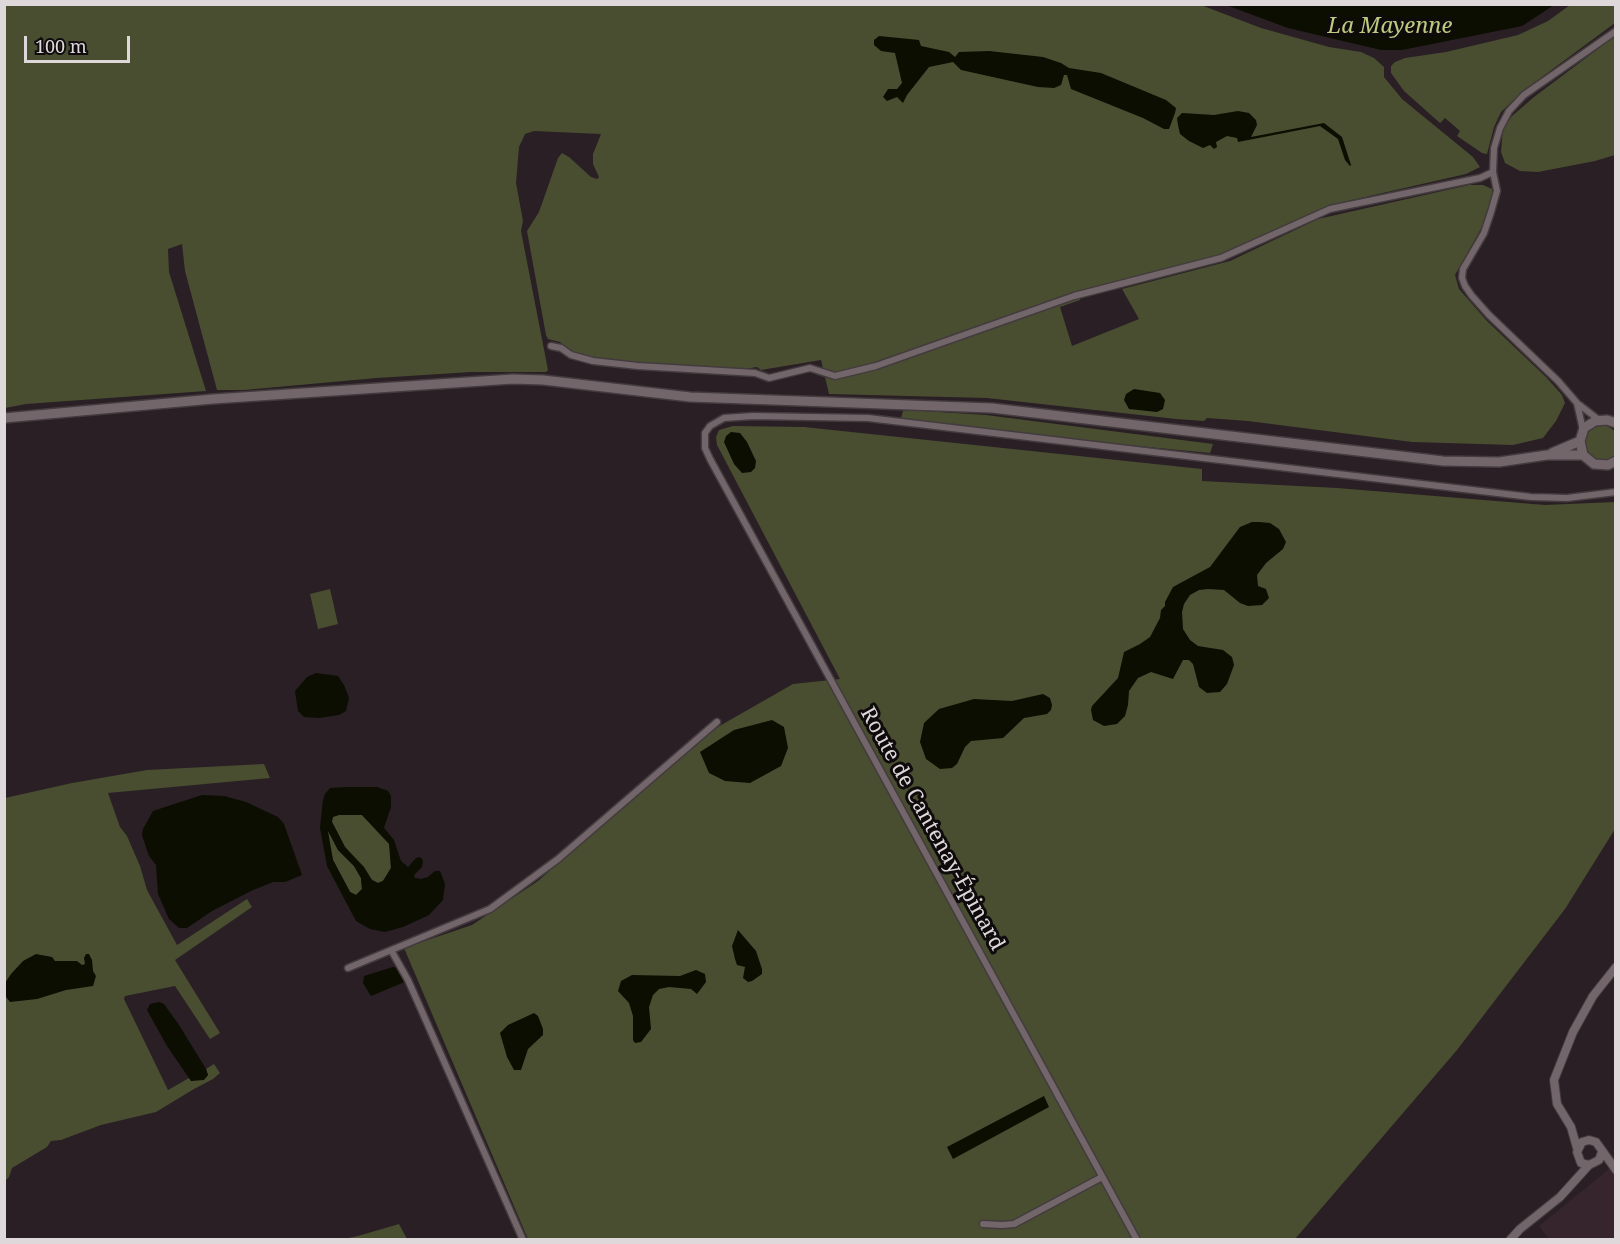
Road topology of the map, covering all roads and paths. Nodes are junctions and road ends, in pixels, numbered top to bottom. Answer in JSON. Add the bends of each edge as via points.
{"nodes":[{"id":1,"x":1616,"y":31,"type":"edge"},
{"id":2,"x":1493,"y":172,"type":"junction"},
{"id":3,"x":551,"y":346,"type":"dead end"},
{"id":4,"x":1576,"y":403,"type":"junction"},
{"id":5,"x":4,"y":418,"type":"edge"},
{"id":6,"x":1599,"y":420,"type":"junction"},
{"id":7,"x":1615,"y":422,"type":"edge"},
{"id":8,"x":1583,"y":430,"type":"junction"},
{"id":9,"x":1580,"y":441,"type":"junction"},
{"id":10,"x":1547,"y":455,"type":"junction"},
{"id":11,"x":1583,"y":455,"type":"junction"},
{"id":12,"x":1613,"y":464,"type":"edge"},
{"id":13,"x":1616,"y":492,"type":"edge"},
{"id":14,"x":717,"y":722,"type":"dead end"},
{"id":15,"x":391,"y":950,"type":"junction"},
{"id":16,"x":1616,"y":967,"type":"edge"},
{"id":17,"x":348,"y":968,"type":"dead end"},
{"id":18,"x":1571,"y":1127,"type":"junction"},
{"id":19,"x":1589,"y":1140,"type":"junction"},
{"id":20,"x":1578,"y":1148,"type":"junction"},
{"id":21,"x":1602,"y":1152,"type":"junction"},
{"id":22,"x":1579,"y":1160,"type":"junction"},
{"id":23,"x":1591,"y":1165,"type":"junction"},
{"id":24,"x":1615,"y":1170,"type":"edge"},
{"id":25,"x":1102,"y":1177,"type":"junction"},
{"id":26,"x":1570,"y":1185,"type":"junction"},
{"id":27,"x":984,"y":1224,"type":"dead end"},
{"id":28,"x":523,"y":1239,"type":"edge"},
{"id":29,"x":1137,"y":1239,"type":"edge"},
{"id":30,"x":1510,"y":1239,"type":"edge"}],
"edges":[{"from":1,"to":2,"type":"street","via":[[1524,96],[1509,111],[1494,148]]},
{"from":2,"to":3,"type":"street","via":[[1330,209],[1221,258],[1074,296],[876,366],[836,376],[810,368],[769,378],[755,373],[638,366],[593,361]]},
{"from":2,"to":4,"type":"street","via":[[1497,191],[1484,233],[1463,269],[1464,286]]},
{"from":4,"to":6,"type":"street"},
{"from":4,"to":8,"type":"street"},
{"from":5,"to":10,"type":"main road","via":[[513,379],[701,398],[992,408],[1443,461],[1499,462]]},
{"from":6,"to":7,"type":"main road"},
{"from":6,"to":8,"type":"main road"},
{"from":8,"to":9,"type":"main road"},
{"from":9,"to":10,"type":"main road"},
{"from":9,"to":11,"type":"main road"},
{"from":10,"to":11,"type":"main road"},
{"from":11,"to":12,"type":"main road","via":[[1594,464]]},
{"from":13,"to":25,"type":"street","name":"Route de Cantenay-Épinard","via":[[1532,498],[868,418],[753,416],[724,418],[710,426],[705,433],[710,459]]},
{"from":14,"to":15,"type":"street","via":[[558,859],[490,909]]},
{"from":15,"to":17,"type":"street"},
{"from":15,"to":28,"type":"street"},
{"from":16,"to":18,"type":"street","via":[[1573,1032],[1556,1075],[1557,1104]]},
{"from":18,"to":19,"type":"street"},
{"from":18,"to":20,"type":"street"},
{"from":19,"to":20,"type":"street"},
{"from":19,"to":21,"type":"street","via":[[1598,1144]]},
{"from":20,"to":22,"type":"street"},
{"from":21,"to":23,"type":"street"},
{"from":21,"to":24,"type":"street"},
{"from":22,"to":23,"type":"street"},
{"from":22,"to":26,"type":"street"},
{"from":23,"to":24,"type":"street"},
{"from":23,"to":26,"type":"street"},
{"from":25,"to":27,"type":"street","via":[[1014,1224]]},
{"from":25,"to":29,"type":"street","name":"Route de Cantenay-Épinard"},
{"from":26,"to":30,"type":"street"}]}
